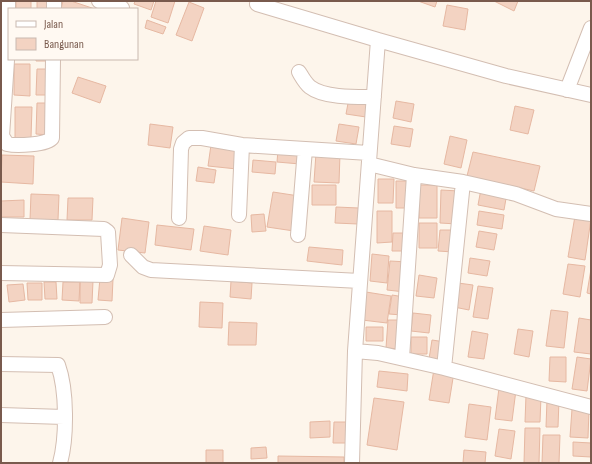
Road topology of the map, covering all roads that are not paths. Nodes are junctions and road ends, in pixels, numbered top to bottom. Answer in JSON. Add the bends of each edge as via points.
{"nodes":[{"id":1,"x":99,"y":1,"type":"edge"},
{"id":2,"x":255,"y":2,"type":"edge"},
{"id":3,"x":8,"y":8,"type":"edge"},
{"id":4,"x":122,"y":8,"type":"edge"},
{"id":5,"x":591,"y":28,"type":"edge"},
{"id":6,"x":378,"y":40,"type":"junction"},
{"id":7,"x":8,"y":45,"type":"edge"},
{"id":8,"x":8,"y":45,"type":"edge"},
{"id":9,"x":53,"y":60,"type":"edge"},
{"id":10,"x":299,"y":72,"type":"dead end"},
{"id":11,"x":567,"y":90,"type":"junction"},
{"id":12,"x":591,"y":95,"type":"edge"},
{"id":13,"x":374,"y":97,"type":"junction"},
{"id":14,"x":242,"y":145,"type":"junction"},
{"id":15,"x":305,"y":149,"type":"junction"},
{"id":16,"x":369,"y":159,"type":"junction"},
{"id":17,"x":414,"y":175,"type":"junction"},
{"id":18,"x":463,"y":182,"type":"junction"},
{"id":19,"x":591,"y":214,"type":"edge"},
{"id":20,"x":239,"y":215,"type":"dead end"},
{"id":21,"x":179,"y":218,"type":"dead end"},
{"id":22,"x":1,"y":225,"type":"edge"},
{"id":23,"x":298,"y":235,"type":"dead end"},
{"id":24,"x":131,"y":254,"type":"dead end"},
{"id":25,"x":1,"y":273,"type":"edge"},
{"id":26,"x":360,"y":281,"type":"junction"},
{"id":27,"x":105,"y":317,"type":"dead end"},
{"id":28,"x":1,"y":320,"type":"edge"},
{"id":29,"x":355,"y":350,"type":"junction"},
{"id":30,"x":402,"y":358,"type":"junction"},
{"id":31,"x":1,"y":364,"type":"edge"},
{"id":32,"x":444,"y":368,"type":"junction"},
{"id":33,"x":591,"y":407,"type":"edge"},
{"id":34,"x":1,"y":415,"type":"edge"},
{"id":35,"x":64,"y":417,"type":"junction"},
{"id":36,"x":60,"y":463,"type":"edge"},
{"id":37,"x":352,"y":463,"type":"edge"}],
"edges":[{"from":1,"to":4,"type":"street"},
{"from":2,"to":6,"type":"street"},
{"from":3,"to":8,"type":"street"},
{"from":5,"to":11,"type":"street"},
{"from":6,"to":11,"type":"street","via":[[506,76]]},
{"from":6,"to":13,"type":"street"},
{"from":7,"to":9,"type":"street","via":[[2,136],[7,144],[42,144],[52,138]]},
{"from":10,"to":13,"type":"street","via":[[306,84],[319,92]]},
{"from":11,"to":12,"type":"street"},
{"from":13,"to":16,"type":"street"},
{"from":14,"to":15,"type":"street"},
{"from":14,"to":20,"type":"street"},
{"from":14,"to":21,"type":"street","via":[[193,137],[186,139],[182,149]]},
{"from":15,"to":16,"type":"street"},
{"from":15,"to":23,"type":"street"},
{"from":16,"to":17,"type":"street"},
{"from":16,"to":26,"type":"street"},
{"from":17,"to":18,"type":"street"},
{"from":17,"to":30,"type":"street"},
{"from":18,"to":19,"type":"street","via":[[516,194],[556,209]]},
{"from":18,"to":32,"type":"street"},
{"from":22,"to":25,"type":"street","via":[[104,229],[108,232],[110,265],[107,275]]},
{"from":24,"to":26,"type":"street","via":[[144,267],[151,270]]},
{"from":26,"to":29,"type":"street"},
{"from":27,"to":28,"type":"street"},
{"from":29,"to":30,"type":"street"},
{"from":29,"to":37,"type":"street"},
{"from":30,"to":32,"type":"street"},
{"from":31,"to":35,"type":"street","via":[[58,365],[63,378]]},
{"from":32,"to":33,"type":"street"},
{"from":34,"to":35,"type":"street"},
{"from":35,"to":36,"type":"street","via":[[63,453]]}]}
